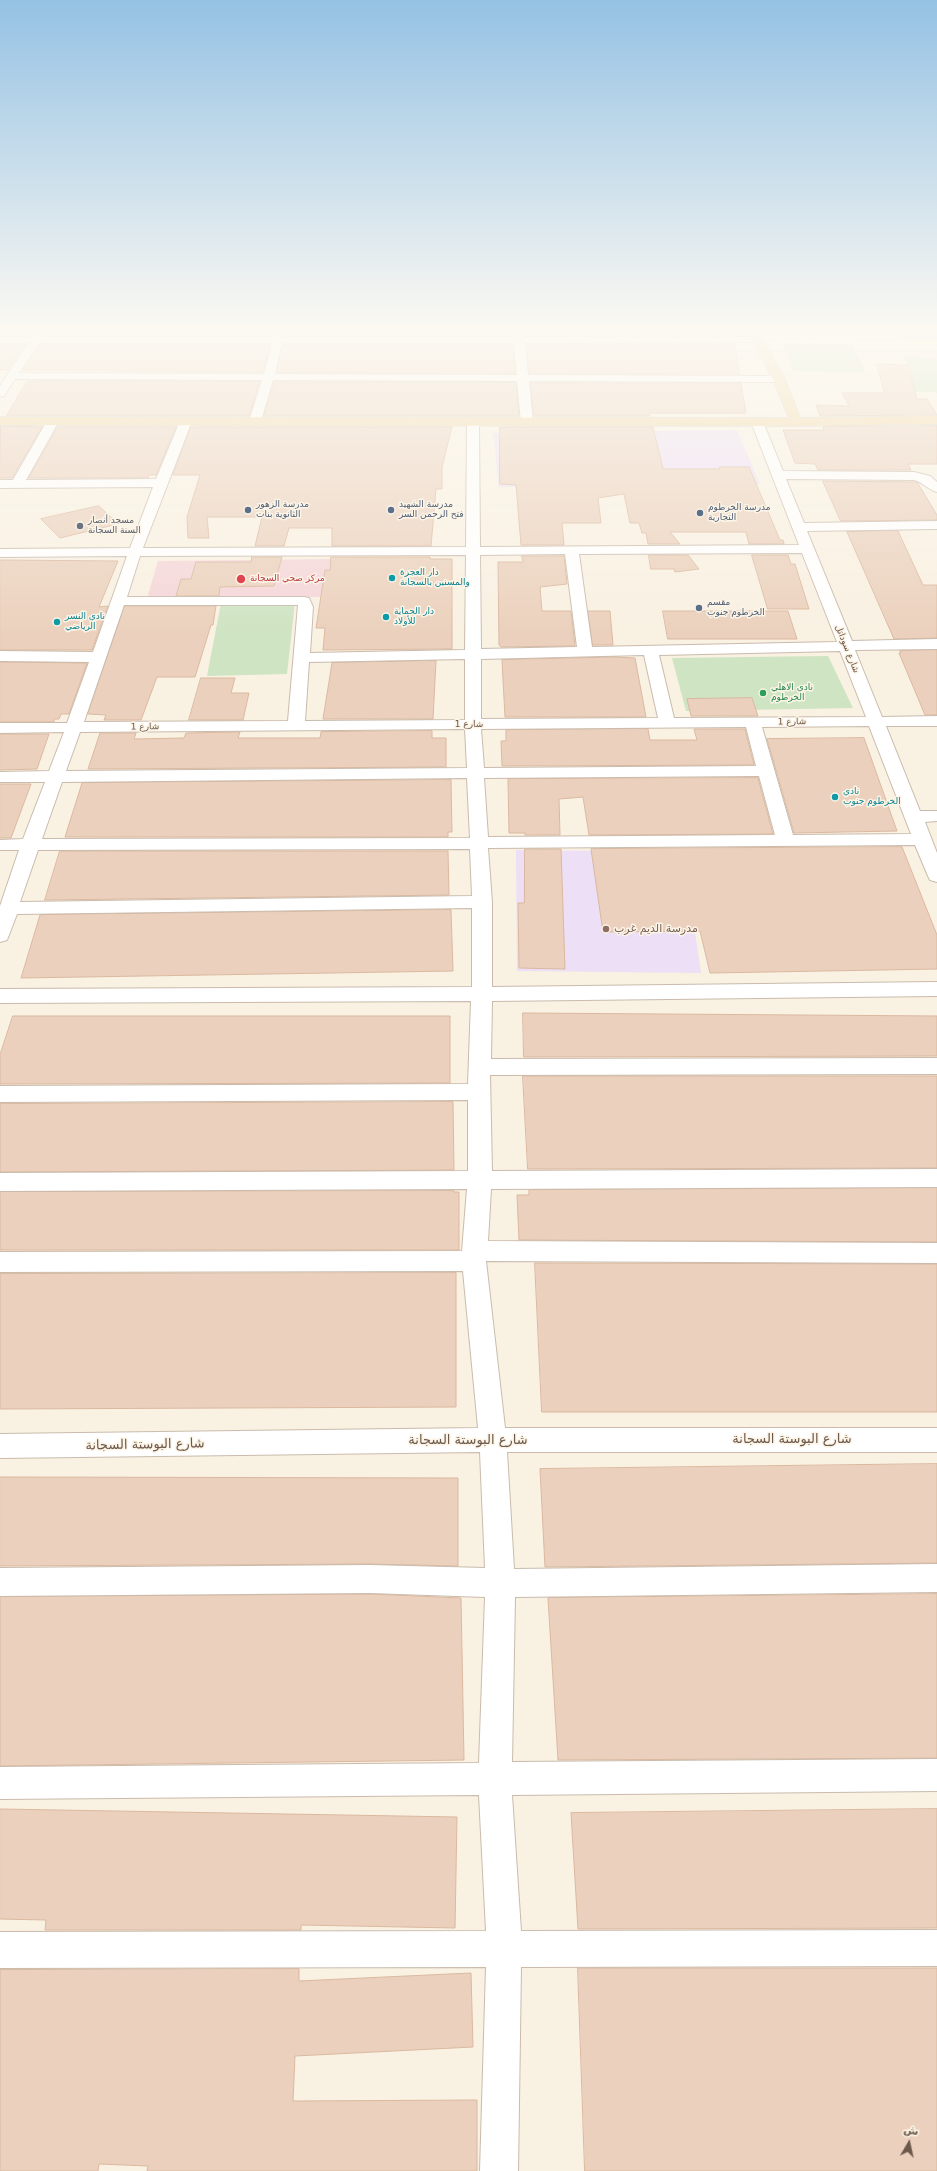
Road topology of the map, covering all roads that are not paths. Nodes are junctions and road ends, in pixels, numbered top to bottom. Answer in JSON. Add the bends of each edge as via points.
{"nodes":[{"id":1,"x":46,"y":431,"type":"edge"},
{"id":2,"x":182,"y":431,"type":"edge"},
{"id":3,"x":473,"y":431,"type":"edge"},
{"id":4,"x":761,"y":431,"type":"edge"},
{"id":5,"x":778,"y":475,"type":"junction"},
{"id":6,"x":159,"y":483,"type":"junction"},
{"id":7,"x":0,"y":484,"type":"edge"},
{"id":8,"x":17,"y":484,"type":"junction"},
{"id":9,"x":937,"y":488,"type":"edge"},
{"id":10,"x":937,"y":525,"type":"edge"},
{"id":11,"x":799,"y":527,"type":"junction"},
{"id":12,"x":571,"y":549,"type":"junction"},
{"id":13,"x":808,"y":549,"type":"junction"},
{"id":14,"x":473,"y":550,"type":"junction"},
{"id":15,"x":0,"y":553,"type":"edge"},
{"id":16,"x":134,"y":553,"type":"junction"},
{"id":17,"x":118,"y":601,"type":"junction"},
{"id":18,"x":937,"y":644,"type":"edge"},
{"id":19,"x":846,"y":645,"type":"junction"},
{"id":20,"x":652,"y":651,"type":"junction"},
{"id":21,"x":585,"y":653,"type":"junction"},
{"id":22,"x":474,"y":655,"type":"junction"},
{"id":23,"x":0,"y":656,"type":"edge"},
{"id":24,"x":99,"y":657,"type":"junction"},
{"id":25,"x":302,"y":658,"type":"junction"},
{"id":26,"x":875,"y":720,"type":"junction"},
{"id":27,"x":937,"y":720,"type":"edge"},
{"id":28,"x":667,"y":723,"type":"junction"},
{"id":29,"x":752,"y":723,"type":"junction"},
{"id":30,"x":473,"y":725,"type":"junction"},
{"id":31,"x":296,"y":726,"type":"junction"},
{"id":32,"x":0,"y":728,"type":"edge"},
{"id":33,"x":74,"y":728,"type":"junction"},
{"id":34,"x":766,"y":771,"type":"junction"},
{"id":35,"x":475,"y":774,"type":"junction"},
{"id":36,"x":0,"y":777,"type":"edge"},
{"id":37,"x":57,"y":777,"type":"junction"},
{"id":38,"x":914,"y":816,"type":"junction"},
{"id":39,"x":937,"y":816,"type":"edge"},
{"id":40,"x":785,"y":839,"type":"junction"},
{"id":41,"x":922,"y":839,"type":"junction"},
{"id":42,"x":478,"y":843,"type":"junction"},
{"id":43,"x":0,"y":845,"type":"edge"},
{"id":44,"x":30,"y":845,"type":"junction"},
{"id":45,"x":937,"y":876,"type":"edge"},
{"id":46,"x":7,"y":896,"type":"edge"},
{"id":47,"x":482,"y":902,"type":"junction"},
{"id":48,"x":0,"y":936,"type":"edge"},
{"id":49,"x":937,"y":989,"type":"edge"},
{"id":50,"x":482,"y":994,"type":"junction"},
{"id":51,"x":0,"y":996,"type":"edge"},
{"id":52,"x":937,"y":1066,"type":"edge"},
{"id":53,"x":480,"y":1067,"type":"junction"},
{"id":54,"x":479,"y":1092,"type":"junction"},
{"id":55,"x":0,"y":1094,"type":"edge"},
{"id":56,"x":937,"y":1178,"type":"edge"},
{"id":57,"x":480,"y":1179,"type":"junction"},
{"id":58,"x":0,"y":1182,"type":"edge"},
{"id":59,"x":937,"y":1253,"type":"edge"},
{"id":60,"x":475,"y":1256,"type":"junction"},
{"id":61,"x":0,"y":1262,"type":"edge"},
{"id":62,"x":493,"y":1440,"type":"junction"},
{"id":63,"x":937,"y":1440,"type":"edge"},
{"id":64,"x":0,"y":1446,"type":"edge"},
{"id":65,"x":937,"y":1578,"type":"edge"},
{"id":66,"x":0,"y":1582,"type":"edge"},
{"id":67,"x":500,"y":1583,"type":"junction"},
{"id":68,"x":937,"y":1776,"type":"edge"},
{"id":69,"x":495,"y":1779,"type":"junction"},
{"id":70,"x":0,"y":1783,"type":"edge"},
{"id":71,"x":504,"y":1948,"type":"junction"},
{"id":72,"x":937,"y":1948,"type":"edge"},
{"id":73,"x":0,"y":1950,"type":"edge"},
{"id":74,"x":499,"y":2171,"type":"edge"}],
"edges":[{"from":1,"to":8,"type":"street"},
{"from":2,"to":6,"type":"street"},
{"from":3,"to":14,"type":"street"},
{"from":4,"to":5,"type":"street","name":"شارع سوداتل"},
{"from":5,"to":9,"type":"street","via":[[914,476],[926,479]]},
{"from":5,"to":11,"type":"street","name":"شارع سوداتل"},
{"from":6,"to":8,"type":"street"},
{"from":6,"to":16,"type":"street"},
{"from":7,"to":8,"type":"street"},
{"from":10,"to":11,"type":"street"},
{"from":11,"to":13,"type":"street","name":"شارع سوداتل"},
{"from":12,"to":13,"type":"street"},
{"from":12,"to":14,"type":"street"},
{"from":12,"to":21,"type":"street"},
{"from":13,"to":19,"type":"street","name":"شارع سوداتل"},
{"from":14,"to":16,"type":"street"},
{"from":14,"to":22,"type":"street"},
{"from":15,"to":16,"type":"street"},
{"from":16,"to":17,"type":"street"},
{"from":17,"to":24,"type":"street"},
{"from":17,"to":25,"type":"street","via":[[304,601],[306,608]]},
{"from":18,"to":19,"type":"street"},
{"from":19,"to":20,"type":"street"},
{"from":19,"to":26,"type":"street","name":"شارع سوداتل"},
{"from":20,"to":21,"type":"street"},
{"from":20,"to":28,"type":"street"},
{"from":21,"to":22,"type":"street"},
{"from":22,"to":25,"type":"street"},
{"from":22,"to":30,"type":"street"},
{"from":23,"to":24,"type":"street"},
{"from":24,"to":33,"type":"street"},
{"from":25,"to":31,"type":"street"},
{"from":26,"to":27,"type":"street","name":"شارع 1"},
{"from":26,"to":29,"type":"street","name":"شارع 1"},
{"from":26,"to":38,"type":"street","name":"شارع سوداتل"},
{"from":28,"to":29,"type":"street","name":"شارع 1"},
{"from":28,"to":30,"type":"street","name":"شارع 1"},
{"from":29,"to":34,"type":"street"},
{"from":30,"to":31,"type":"street","name":"شارع 1"},
{"from":30,"to":35,"type":"street"},
{"from":31,"to":33,"type":"street","name":"شارع 1"},
{"from":32,"to":33,"type":"street","name":"شارع 1"},
{"from":33,"to":37,"type":"street"},
{"from":34,"to":35,"type":"street"},
{"from":34,"to":40,"type":"street"},
{"from":35,"to":37,"type":"street"},
{"from":35,"to":42,"type":"street"},
{"from":36,"to":37,"type":"street"},
{"from":37,"to":44,"type":"street"},
{"from":38,"to":39,"type":"street"},
{"from":38,"to":41,"type":"street","name":"شارع سوداتل"},
{"from":40,"to":41,"type":"street"},
{"from":40,"to":42,"type":"street"},
{"from":41,"to":45,"type":"street","name":"شارع سوداتل"},
{"from":42,"to":44,"type":"street"},
{"from":42,"to":47,"type":"street"},
{"from":43,"to":44,"type":"street"},
{"from":44,"to":46,"type":"street"},
{"from":46,"to":47,"type":"street"},
{"from":46,"to":48,"type":"street"},
{"from":47,"to":50,"type":"street"},
{"from":49,"to":50,"type":"street"},
{"from":50,"to":51,"type":"street"},
{"from":50,"to":53,"type":"street"},
{"from":52,"to":53,"type":"street"},
{"from":53,"to":54,"type":"street"},
{"from":54,"to":55,"type":"street"},
{"from":54,"to":57,"type":"street"},
{"from":56,"to":57,"type":"street"},
{"from":57,"to":58,"type":"street"},
{"from":57,"to":60,"type":"street"},
{"from":59,"to":60,"type":"street"},
{"from":60,"to":61,"type":"street"},
{"from":60,"to":62,"type":"street"},
{"from":62,"to":63,"type":"street","name":"شارع البوستة السجانة"},
{"from":62,"to":64,"type":"street","name":"شارع البوستة السجانة"},
{"from":62,"to":67,"type":"street"},
{"from":65,"to":67,"type":"street"},
{"from":66,"to":67,"type":"street","via":[[370,1579]]},
{"from":67,"to":69,"type":"street"},
{"from":68,"to":69,"type":"street"},
{"from":69,"to":70,"type":"street"},
{"from":69,"to":71,"type":"street"},
{"from":71,"to":72,"type":"street"},
{"from":71,"to":73,"type":"street"},
{"from":71,"to":74,"type":"street"}]}
